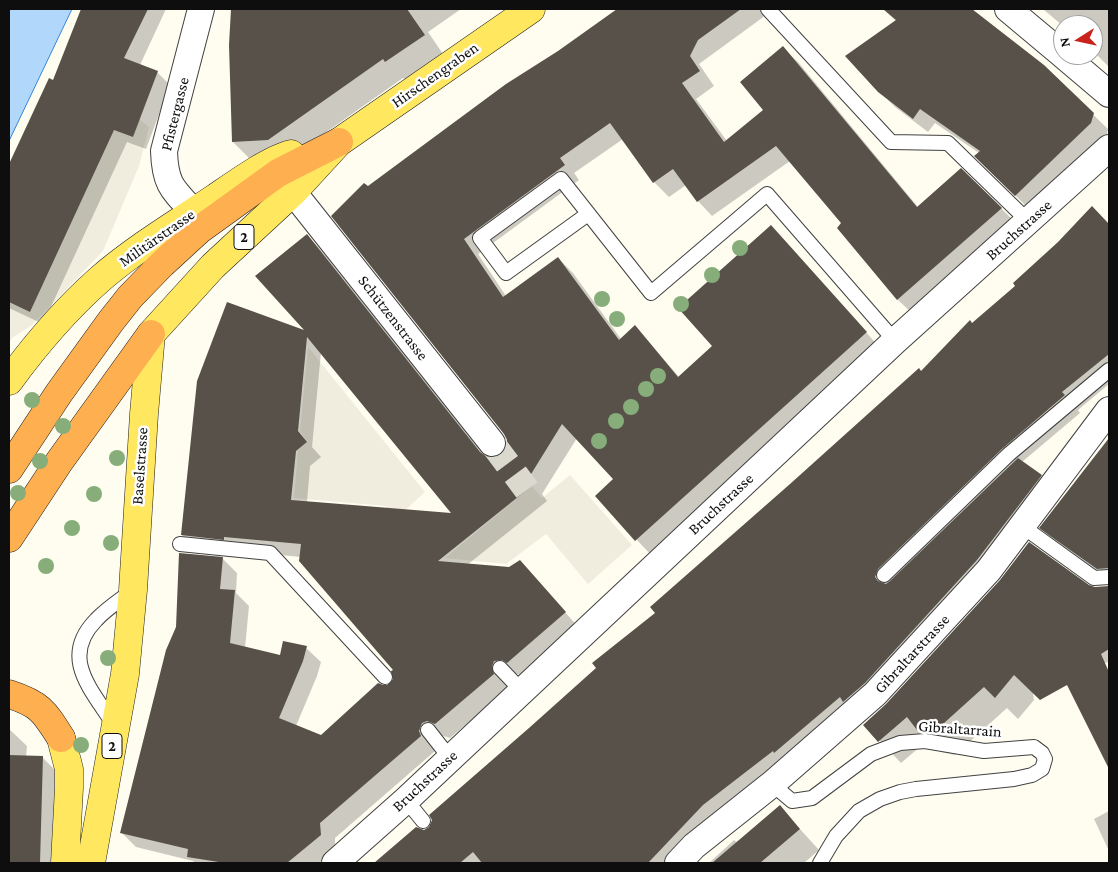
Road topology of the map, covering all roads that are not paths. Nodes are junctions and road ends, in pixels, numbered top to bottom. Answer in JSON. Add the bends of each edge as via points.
{"nodes":[{"id":1,"x":201,"y":9,"type":"edge"},
{"id":2,"x":531,"y":9,"type":"edge"},
{"id":3,"x":768,"y":9,"type":"edge"},
{"id":4,"x":1008,"y":9,"type":"edge"},
{"id":5,"x":1053,"y":45,"type":"edge"},
{"id":6,"x":1076,"y":65,"type":"edge"},
{"id":7,"x":1109,"y":94,"type":"edge"},
{"id":8,"x":339,"y":142,"type":"junction"},
{"id":9,"x":1109,"y":148,"type":"edge"},
{"id":10,"x":293,"y":192,"type":"junction"},
{"id":11,"x":588,"y":214,"type":"junction"},
{"id":12,"x":196,"y":221,"type":"junction"},
{"id":13,"x":1028,"y":221,"type":"junction"},
{"id":14,"x":151,"y":334,"type":"junction"},
{"id":15,"x":895,"y":341,"type":"junction"},
{"id":16,"x":1109,"y":370,"type":"edge"},
{"id":17,"x":9,"y":381,"type":"edge"},
{"id":18,"x":1109,"y":410,"type":"edge"},
{"id":19,"x":492,"y":443,"type":"tunnel mouth"},
{"id":20,"x":9,"y":469,"type":"edge"},
{"id":21,"x":1022,"y":526,"type":"junction"},
{"id":22,"x":9,"y":538,"type":"edge"},
{"id":23,"x":180,"y":544,"type":"dead end"},
{"id":24,"x":884,"y":575,"type":"dead end"},
{"id":25,"x":1109,"y":577,"type":"edge"},
{"id":26,"x":133,"y":590,"type":"junction"},
{"id":27,"x":500,"y":668,"type":"dead end"},
{"id":28,"x":385,"y":677,"type":"dead end"},
{"id":29,"x":522,"y":691,"type":"junction"},
{"id":30,"x":9,"y":694,"type":"edge"},
{"id":31,"x":116,"y":727,"type":"junction"},
{"id":32,"x":428,"y":730,"type":"dead end"},
{"id":33,"x":61,"y":738,"type":"joint"},
{"id":34,"x":450,"y":758,"type":"junction"},
{"id":35,"x":772,"y":784,"type":"junction"},
{"id":36,"x":406,"y":800,"type":"junction"},
{"id":37,"x":423,"y":820,"type":"dead end"},
{"id":38,"x":65,"y":863,"type":"edge"},
{"id":39,"x":91,"y":863,"type":"edge"},
{"id":40,"x":335,"y":863,"type":"edge"},
{"id":41,"x":678,"y":863,"type":"edge"},
{"id":42,"x":820,"y":863,"type":"edge"}],
"edges":[{"from":1,"to":12,"type":"street","name":"Pfistergasse","via":[[164,152],[167,181]]},
{"from":2,"to":8,"type":"main road","name":"Hirschengraben","number":"2"},
{"from":3,"to":13,"type":"lane","via":[[891,142],[948,143]]},
{"from":4,"to":5,"type":"street"},
{"from":6,"to":7,"type":"street"},
{"from":8,"to":10,"type":"main road","number":"2"},
{"from":8,"to":12,"type":"highway","number":"2"},
{"from":9,"to":13,"type":"street","name":"Bruchstrasse"},
{"from":10,"to":14,"type":"main road","number":"2","via":[[213,266]]},
{"from":10,"to":19,"type":"street","name":"Schützenstrasse"},
{"from":11,"to":11,"type":"lane","via":[[561,179],[480,238],[506,273]]},
{"from":11,"to":15,"type":"lane","via":[[651,293],[767,194]]},
{"from":12,"to":17,"type":"main road","name":"Militärstrasse","number":"2","via":[[144,246],[94,285],[45,334]]},
{"from":12,"to":20,"type":"highway","via":[[111,321]]},
{"from":13,"to":15,"type":"street","name":"Bruchstrasse"},
{"from":14,"to":22,"type":"highway"},
{"from":14,"to":26,"type":"main road","name":"Baselstrasse","number":"2"},
{"from":15,"to":29,"type":"street","name":"Bruchstrasse"},
{"from":16,"to":24,"type":"lane","via":[[1009,454]]},
{"from":18,"to":21,"type":"street","name":"Gibraltarstrasse"},
{"from":21,"to":25,"type":"lane","via":[[1094,578]]},
{"from":21,"to":35,"type":"street","name":"Gibraltarstrasse","via":[[989,570],[875,694]]},
{"from":23,"to":28,"type":"lane","via":[[270,553]]},
{"from":26,"to":31,"type":"main road","name":"Baselstrasse","number":"2"},
{"from":26,"to":31,"type":"lane","via":[[96,618],[83,635],[79,650],[84,677]]},
{"from":27,"to":29,"type":"lane"},
{"from":29,"to":34,"type":"street","name":"Bruchstrasse"},
{"from":30,"to":33,"type":"highway","via":[[43,711]]},
{"from":31,"to":39,"type":"main road","name":"Baselstrasse","number":"2"},
{"from":32,"to":34,"type":"lane"},
{"from":33,"to":38,"type":"main road","via":[[69,769]]},
{"from":34,"to":36,"type":"street","name":"Bruchstrasse"},
{"from":35,"to":41,"type":"street","name":"Gibraltarstrasse","via":[[694,846]]},
{"from":35,"to":42,"type":"lane","name":"Gibraltarrain","via":[[792,801],[812,798],[871,754],[900,743],[925,741],[984,751],[1034,747],[1046,759],[1042,769],[1032,775],[908,790],[880,799],[860,811],[836,836]]},
{"from":36,"to":37,"type":"lane"},
{"from":36,"to":40,"type":"street","name":"Bruchstrasse"}]}
